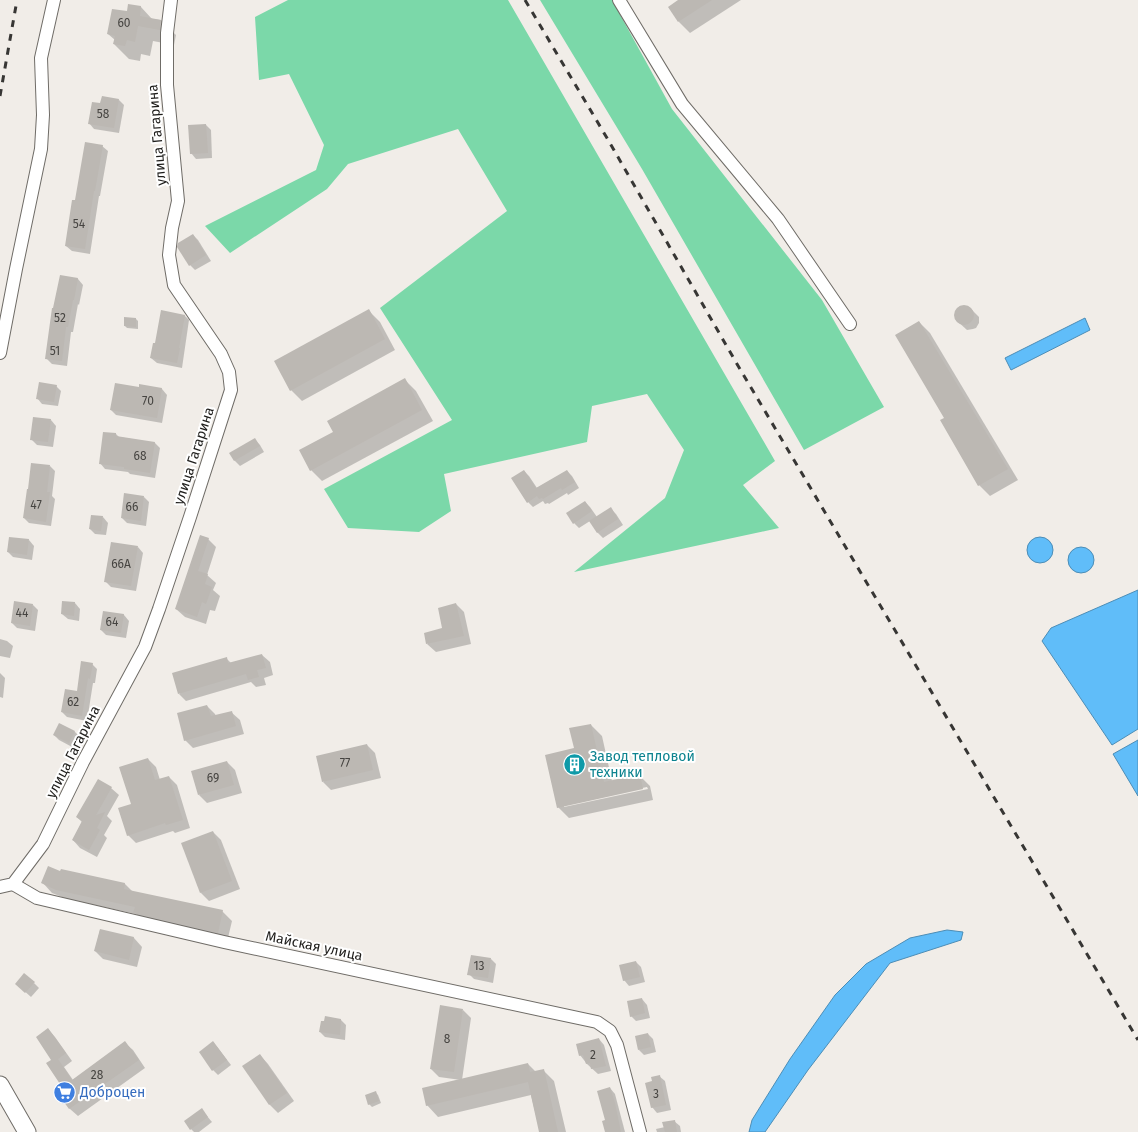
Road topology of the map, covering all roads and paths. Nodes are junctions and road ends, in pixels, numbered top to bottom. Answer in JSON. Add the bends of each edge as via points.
{"nodes":[{"id":1,"x":54,"y":0,"type":"edge"},
{"id":2,"x":171,"y":0,"type":"edge"},
{"id":3,"x":619,"y":0,"type":"edge"},
{"id":4,"x":850,"y":324,"type":"dead end"},
{"id":5,"x":0,"y":353,"type":"edge"},
{"id":6,"x":12,"y":884,"type":"junction"},
{"id":7,"x":0,"y":887,"type":"edge"},
{"id":8,"x":0,"y":1085,"type":"edge"},
{"id":9,"x":27,"y":1132,"type":"edge"},
{"id":10,"x":640,"y":1132,"type":"edge"}],
"edges":[{"from":1,"to":5,"type":"street","via":[[41,58],[41,149]]},
{"from":2,"to":6,"type":"street","name":"улица Гагарина","via":[[166,33],[167,85],[178,201],[169,255],[174,285],[222,354],[229,372],[231,390],[145,647],[83,762],[43,844]]},
{"from":3,"to":4,"type":"street","via":[[682,104],[778,219]]},
{"from":6,"to":7,"type":"street"},
{"from":6,"to":10,"type":"street","name":"Майская улица","via":[[37,898],[224,942],[597,1022],[610,1031],[617,1045]]},
{"from":8,"to":9,"type":"main road"}]}
